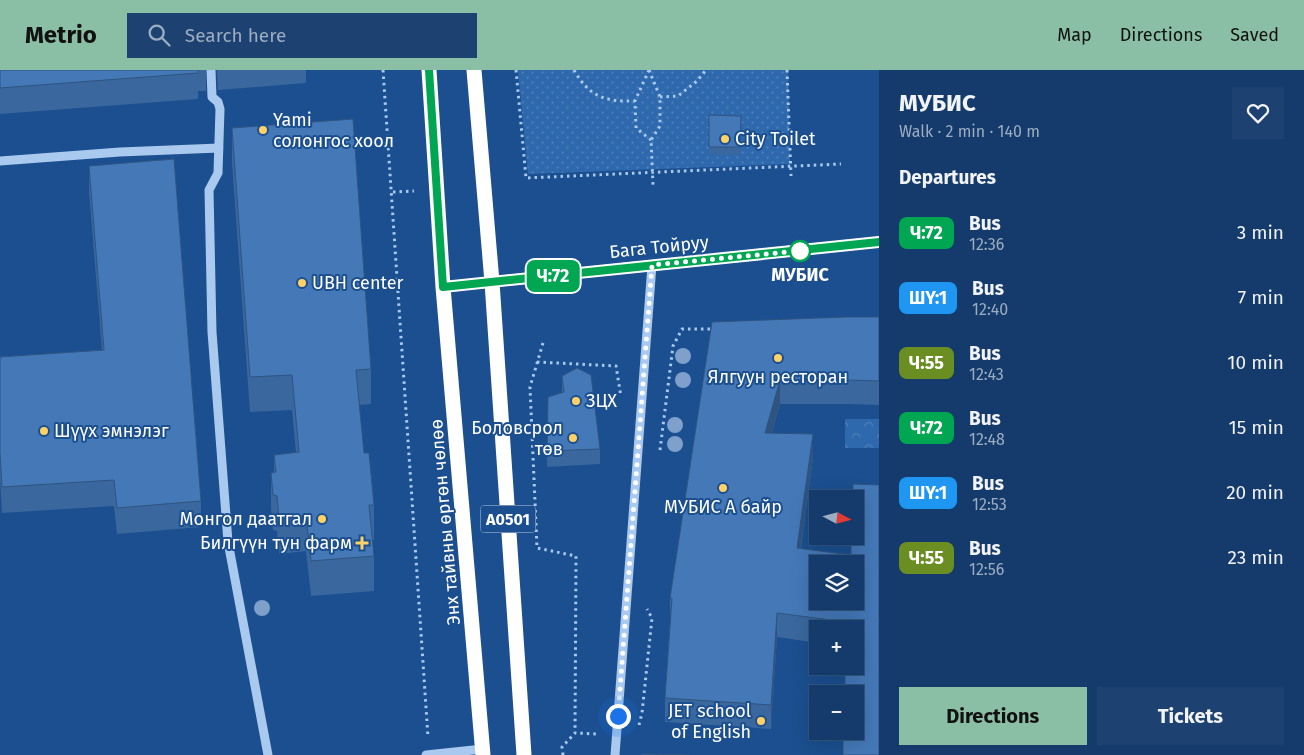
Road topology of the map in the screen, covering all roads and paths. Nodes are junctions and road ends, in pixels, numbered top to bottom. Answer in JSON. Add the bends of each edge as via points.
{"nodes":[{"id":1,"x":211,"y":70,"type":"edge"},
{"id":2,"x":384,"y":70,"type":"edge"},
{"id":3,"x":430,"y":70,"type":"edge"},
{"id":4,"x":474,"y":70,"type":"edge"},
{"id":5,"x":516,"y":70,"type":"edge"},
{"id":6,"x":574,"y":70,"type":"edge"},
{"id":7,"x":706,"y":70,"type":"edge"},
{"id":8,"x":787,"y":70,"type":"edge"},
{"id":9,"x":660,"y":97,"type":"junction"},
{"id":10,"x":635,"y":102,"type":"junction"},
{"id":11,"x":650,"y":140,"type":"junction"},
{"id":12,"x":219,"y":148,"type":"junction"},
{"id":13,"x":0,"y":161,"type":"edge"},
{"id":14,"x":841,"y":164,"type":"dead end"},
{"id":15,"x":790,"y":166,"type":"junction"},
{"id":16,"x":652,"y":173,"type":"junction"},
{"id":17,"x":791,"y":176,"type":"dead end"},
{"id":18,"x":654,"y":185,"type":"dead end"},
{"id":19,"x":419,"y":190,"type":"dead end"},
{"id":20,"x":393,"y":192,"type":"junction"},
{"id":21,"x":879,"y":242,"type":"edge"},
{"id":22,"x":652,"y":265,"type":"junction"},
{"id":23,"x":492,"y":282,"type":"junction"},
{"id":24,"x":443,"y":287,"type":"junction"},
{"id":25,"x":721,"y":329,"type":"edge"},
{"id":26,"x":543,"y":343,"type":"dead end"},
{"id":27,"x":537,"y":362,"type":"junction"},
{"id":28,"x":616,"y":366,"type":"dead end"},
{"id":29,"x":660,"y":452,"type":"dead end"},
{"id":30,"x":645,"y":606,"type":"dead end"},
{"id":31,"x":638,"y":729,"type":"dead end"},
{"id":32,"x":575,"y":733,"type":"dead end"},
{"id":33,"x":562,"y":747,"type":"dead end"},
{"id":34,"x":483,"y":752,"type":"edge"},
{"id":35,"x":268,"y":755,"type":"edge"},
{"id":36,"x":428,"y":755,"type":"edge"},
{"id":37,"x":524,"y":755,"type":"edge"},
{"id":38,"x":563,"y":755,"type":"edge"},
{"id":39,"x":616,"y":755,"type":"edge"}],
"edges":[{"from":1,"to":12,"type":"street","via":[[212,97],[220,109]]},
{"from":2,"to":20,"type":"path"},
{"from":3,"to":24,"type":"highway","number":"A0501"},
{"from":4,"to":23,"type":"highway","number":"A0501"},
{"from":5,"to":16,"type":"path","via":[[526,178]]},
{"from":6,"to":10,"type":"path","via":[[581,82],[595,94],[612,102]]},
{"from":7,"to":9,"type":"path","via":[[678,96]]},
{"from":8,"to":15,"type":"path"},
{"from":9,"to":10,"type":"path","via":[[649,70]]},
{"from":9,"to":11,"type":"path","via":[[660,126]]},
{"from":10,"to":11,"type":"path","via":[[636,128]]},
{"from":11,"to":16,"type":"path"},
{"from":12,"to":13,"type":"street"},
{"from":12,"to":35,"type":"street","via":[[218,172],[209,190],[212,332],[228,542]]},
{"from":14,"to":15,"type":"path"},
{"from":15,"to":16,"type":"path"},
{"from":15,"to":17,"type":"path"},
{"from":16,"to":18,"type":"path"},
{"from":19,"to":20,"type":"path"},
{"from":20,"to":36,"type":"path"},
{"from":21,"to":22,"type":"main road","name":"Бага Тойруу"},
{"from":22,"to":23,"type":"main road","name":"Бага Тойруу"},
{"from":22,"to":39,"type":"street"},
{"from":23,"to":24,"type":"main road","name":"Бага Тойруу"},
{"from":23,"to":37,"type":"highway","number":"A0501"},
{"from":24,"to":34,"type":"highway","name":"Энх тайвны өргөн чөлөө","number":"A0501"},
{"from":25,"to":29,"type":"path","via":[[682,329],[673,346]]},
{"from":26,"to":27,"type":"path"},
{"from":27,"to":28,"type":"path"},
{"from":27,"to":32,"type":"path","via":[[530,388],[537,548],[576,556]]},
{"from":30,"to":31,"type":"path","via":[[652,618]]},
{"from":33,"to":38,"type":"path"},
{"from":34,"to":36,"type":"street"}]}
